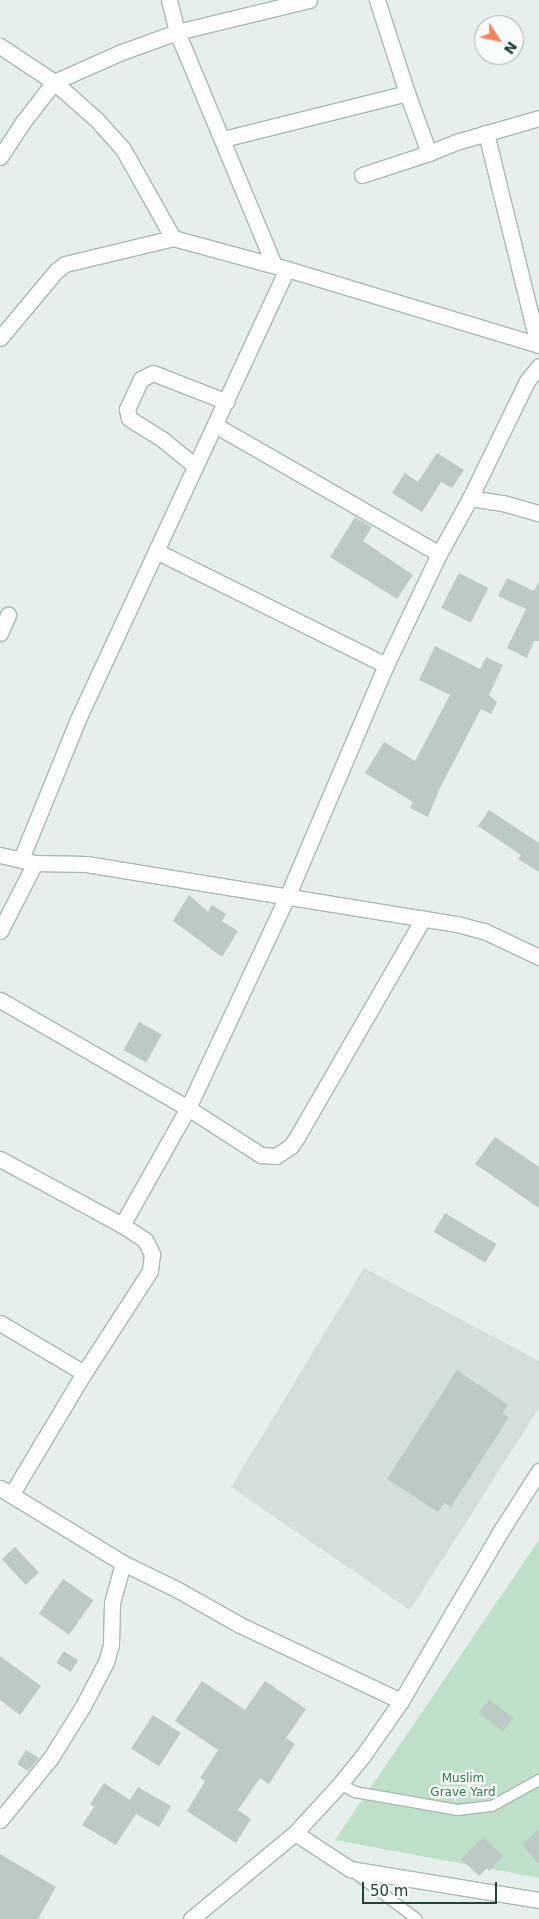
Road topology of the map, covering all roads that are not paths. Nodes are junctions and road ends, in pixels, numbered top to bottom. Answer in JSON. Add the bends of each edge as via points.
{"nodes":[{"id":1,"x":169,"y":0,"type":"edge"},
{"id":2,"x":309,"y":0,"type":"edge"},
{"id":3,"x":377,"y":0,"type":"edge"},
{"id":4,"x":177,"y":32,"type":"junction"},
{"id":5,"x":0,"y":46,"type":"edge"},
{"id":6,"x":54,"y":82,"type":"junction"},
{"id":7,"x":407,"y":93,"type":"junction"},
{"id":8,"x":539,"y":118,"type":"edge"},
{"id":9,"x":486,"y":133,"type":"junction"},
{"id":10,"x":223,"y":138,"type":"junction"},
{"id":11,"x":429,"y":153,"type":"junction"},
{"id":12,"x":0,"y":157,"type":"edge"},
{"id":13,"x":362,"y":174,"type":"dead end"},
{"id":14,"x":174,"y":238,"type":"junction"},
{"id":15,"x":280,"y":267,"type":"junction"},
{"id":16,"x":0,"y":338,"type":"edge"},
{"id":17,"x":539,"y":345,"type":"edge"},
{"id":18,"x":539,"y":366,"type":"edge"},
{"id":19,"x":533,"y":384,"type":"edge"},
{"id":20,"x":227,"y":402,"type":"junction"},
{"id":21,"x":215,"y":425,"type":"junction"},
{"id":22,"x":195,"y":466,"type":"junction"},
{"id":23,"x":470,"y":498,"type":"junction"},
{"id":24,"x":539,"y":514,"type":"edge"},
{"id":25,"x":156,"y":551,"type":"junction"},
{"id":26,"x":439,"y":554,"type":"junction"},
{"id":27,"x":8,"y":614,"type":"dead end"},
{"id":28,"x":0,"y":633,"type":"edge"},
{"id":29,"x":386,"y":665,"type":"junction"},
{"id":30,"x":0,"y":855,"type":"edge"},
{"id":31,"x":28,"y":861,"type":"junction"},
{"id":32,"x":287,"y":897,"type":"junction"},
{"id":33,"x":423,"y":919,"type":"junction"},
{"id":34,"x":0,"y":931,"type":"edge"},
{"id":35,"x":539,"y":957,"type":"edge"},
{"id":36,"x":0,"y":1000,"type":"edge"},
{"id":37,"x":188,"y":1108,"type":"junction"},
{"id":38,"x":0,"y":1159,"type":"edge"},
{"id":39,"x":122,"y":1225,"type":"junction"},
{"id":40,"x":0,"y":1323,"type":"edge"},
{"id":41,"x":84,"y":1373,"type":"junction"},
{"id":42,"x":539,"y":1471,"type":"edge"},
{"id":43,"x":6,"y":1491,"type":"edge"},
{"id":44,"x":122,"y":1564,"type":"junction"},
{"id":45,"x":401,"y":1700,"type":"junction"},
{"id":46,"x":539,"y":1780,"type":"edge"},
{"id":47,"x":340,"y":1784,"type":"junction"},
{"id":48,"x":0,"y":1820,"type":"edge"},
{"id":49,"x":295,"y":1833,"type":"junction"},
{"id":50,"x":350,"y":1869,"type":"junction"},
{"id":51,"x":539,"y":1900,"type":"edge"},
{"id":52,"x":191,"y":1919,"type":"edge"},
{"id":53,"x":417,"y":1919,"type":"edge"}],
"edges":[{"from":1,"to":4,"type":"street"},
{"from":2,"to":4,"type":"street"},
{"from":3,"to":7,"type":"street"},
{"from":4,"to":6,"type":"street"},
{"from":4,"to":10,"type":"street"},
{"from":5,"to":6,"type":"street"},
{"from":6,"to":12,"type":"street"},
{"from":6,"to":14,"type":"street","via":[[96,119],[123,149]]},
{"from":7,"to":10,"type":"street"},
{"from":7,"to":11,"type":"street"},
{"from":8,"to":9,"type":"street"},
{"from":9,"to":11,"type":"street"},
{"from":9,"to":17,"type":"street"},
{"from":10,"to":15,"type":"street"},
{"from":11,"to":13,"type":"street"},
{"from":14,"to":15,"type":"street"},
{"from":14,"to":16,"type":"street","via":[[65,264]]},
{"from":15,"to":17,"type":"street"},
{"from":15,"to":20,"type":"street"},
{"from":18,"to":19,"type":"street"},
{"from":19,"to":23,"type":"street"},
{"from":20,"to":21,"type":"street"},
{"from":20,"to":22,"type":"street","via":[[153,373],[141,379],[127,409],[129,418]]},
{"from":21,"to":22,"type":"street"},
{"from":21,"to":26,"type":"street"},
{"from":22,"to":25,"type":"street"},
{"from":23,"to":24,"type":"street","via":[[503,503]]},
{"from":23,"to":26,"type":"street"},
{"from":25,"to":29,"type":"street"},
{"from":25,"to":31,"type":"street","via":[[78,719]]},
{"from":26,"to":29,"type":"street"},
{"from":27,"to":28,"type":"street"},
{"from":29,"to":32,"type":"street"},
{"from":30,"to":31,"type":"street"},
{"from":31,"to":32,"type":"street","via":[[86,864]]},
{"from":31,"to":34,"type":"street"},
{"from":32,"to":33,"type":"street"},
{"from":32,"to":37,"type":"street"},
{"from":33,"to":35,"type":"street","via":[[484,931]]},
{"from":33,"to":37,"type":"street","via":[[297,1137],[284,1152],[276,1156],[260,1155]]},
{"from":36,"to":37,"type":"street"},
{"from":37,"to":39,"type":"street"},
{"from":38,"to":39,"type":"street"},
{"from":39,"to":41,"type":"street","via":[[145,1240],[152,1254],[150,1271]]},
{"from":40,"to":41,"type":"street"},
{"from":41,"to":43,"type":"street"},
{"from":42,"to":45,"type":"street"},
{"from":43,"to":44,"type":"street"},
{"from":44,"to":45,"type":"street","via":[[178,1590],[240,1625]]},
{"from":44,"to":48,"type":"street","via":[[112,1603],[111,1644],[106,1662],[50,1759]]},
{"from":45,"to":47,"type":"street"},
{"from":46,"to":47,"type":"lane","via":[[492,1806],[458,1810],[354,1792]]},
{"from":47,"to":49,"type":"street"},
{"from":49,"to":50,"type":"street"},
{"from":49,"to":52,"type":"street"},
{"from":50,"to":51,"type":"street"},
{"from":50,"to":53,"type":"lane"}]}
